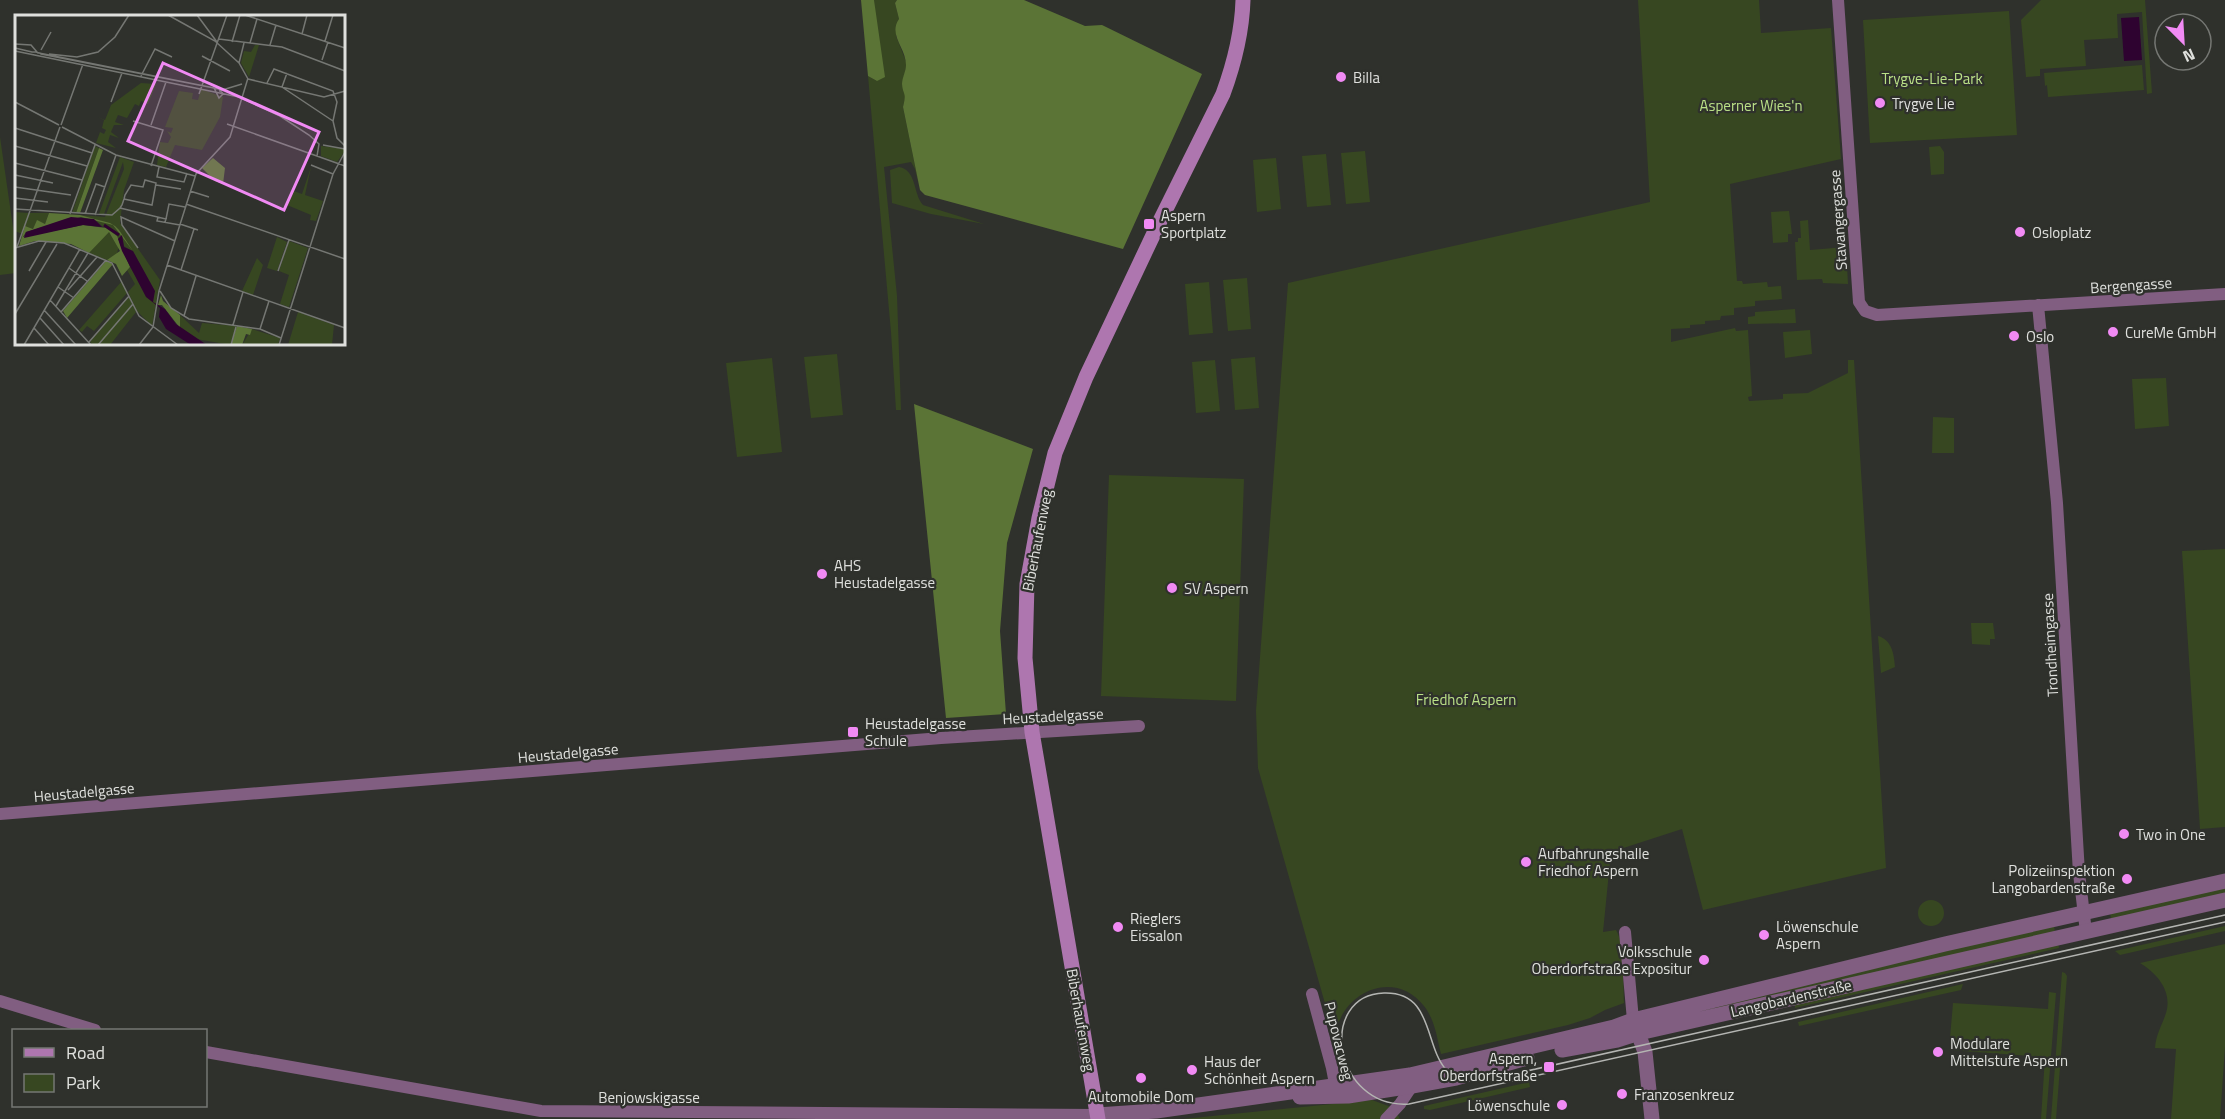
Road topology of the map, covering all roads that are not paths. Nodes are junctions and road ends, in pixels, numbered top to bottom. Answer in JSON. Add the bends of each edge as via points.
{"nodes":[{"id":1,"x":1243,"y":0,"type":"edge"},
{"id":2,"x":1838,"y":0,"type":"edge"},
{"id":3,"x":2225,"y":294,"type":"edge"},
{"id":4,"x":2038,"y":305,"type":"junction"},
{"id":5,"x":1139,"y":726,"type":"dead end"},
{"id":6,"x":1032,"y":732,"type":"junction"},
{"id":7,"x":0,"y":814,"type":"edge"},
{"id":8,"x":2225,"y":881,"type":"edge"},
{"id":9,"x":2225,"y":900,"type":"edge"},
{"id":10,"x":2084,"y":912,"type":"junction"},
{"id":11,"x":1625,"y":932,"type":"dead end"},
{"id":12,"x":2086,"y":932,"type":"junction"},
{"id":13,"x":1312,"y":994,"type":"dead end"},
{"id":14,"x":0,"y":1001,"type":"edge"},
{"id":15,"x":1636,"y":1027,"type":"junction"},
{"id":16,"x":92,"y":1029,"type":"edge"},
{"id":17,"x":207,"y":1052,"type":"edge"},
{"id":18,"x":1411,"y":1081,"type":"junction"},
{"id":19,"x":1336,"y":1091,"type":"junction"},
{"id":20,"x":1097,"y":1117,"type":"edge"},
{"id":21,"x":1386,"y":1119,"type":"edge"},
{"id":22,"x":1652,"y":1119,"type":"edge"}],
"edges":[{"from":1,"to":6,"type":"main road","name":"Biberhaufenweg","via":[[1236,50],[1223,94],[1091,367],[1055,453],[1027,584],[1025,658]]},
{"from":2,"to":4,"type":"street","name":"Stavangergasse","via":[[1859,302],[1865,311],[1877,315]]},
{"from":3,"to":4,"type":"street","name":"Bergengasse"},
{"from":4,"to":10,"type":"street","name":"Trondheimgasse","via":[[2057,503]]},
{"from":5,"to":6,"type":"street","name":"Heustadelgasse"},
{"from":6,"to":7,"type":"street","name":"Heustadelgasse"},
{"from":6,"to":20,"type":"main road","name":"Biberhaufenweg"},
{"from":8,"to":10,"type":"street","name":"Langobardenstraße"},
{"from":9,"to":12,"type":"street","name":"Langobardenstraße"},
{"from":10,"to":12,"type":"street","name":"Trondheimgasse"},
{"from":10,"to":15,"type":"street","name":"Langobardenstraße","via":[[1916,950]]},
{"from":11,"to":15,"type":"street"},
{"from":12,"to":15,"type":"street","name":"Langobardenstraße"},
{"from":13,"to":19,"type":"street","name":"Pupovacweg"},
{"from":14,"to":16,"type":"street"},
{"from":15,"to":18,"type":"street","name":"Langobardenstraße","via":[[1617,1040],[1540,1054],[1456,1078]]},
{"from":15,"to":22,"type":"street","via":[[1647,1063]]},
{"from":17,"to":20,"type":"street","name":"Benjowskigasse","via":[[541,1111]]},
{"from":18,"to":19,"type":"street"},
{"from":18,"to":19,"type":"street","name":"Langobardenstraße","via":[[1357,1095]]},
{"from":18,"to":21,"type":"street"},
{"from":19,"to":20,"type":"street","via":[[1305,1098],[1280,1092]]}]}
